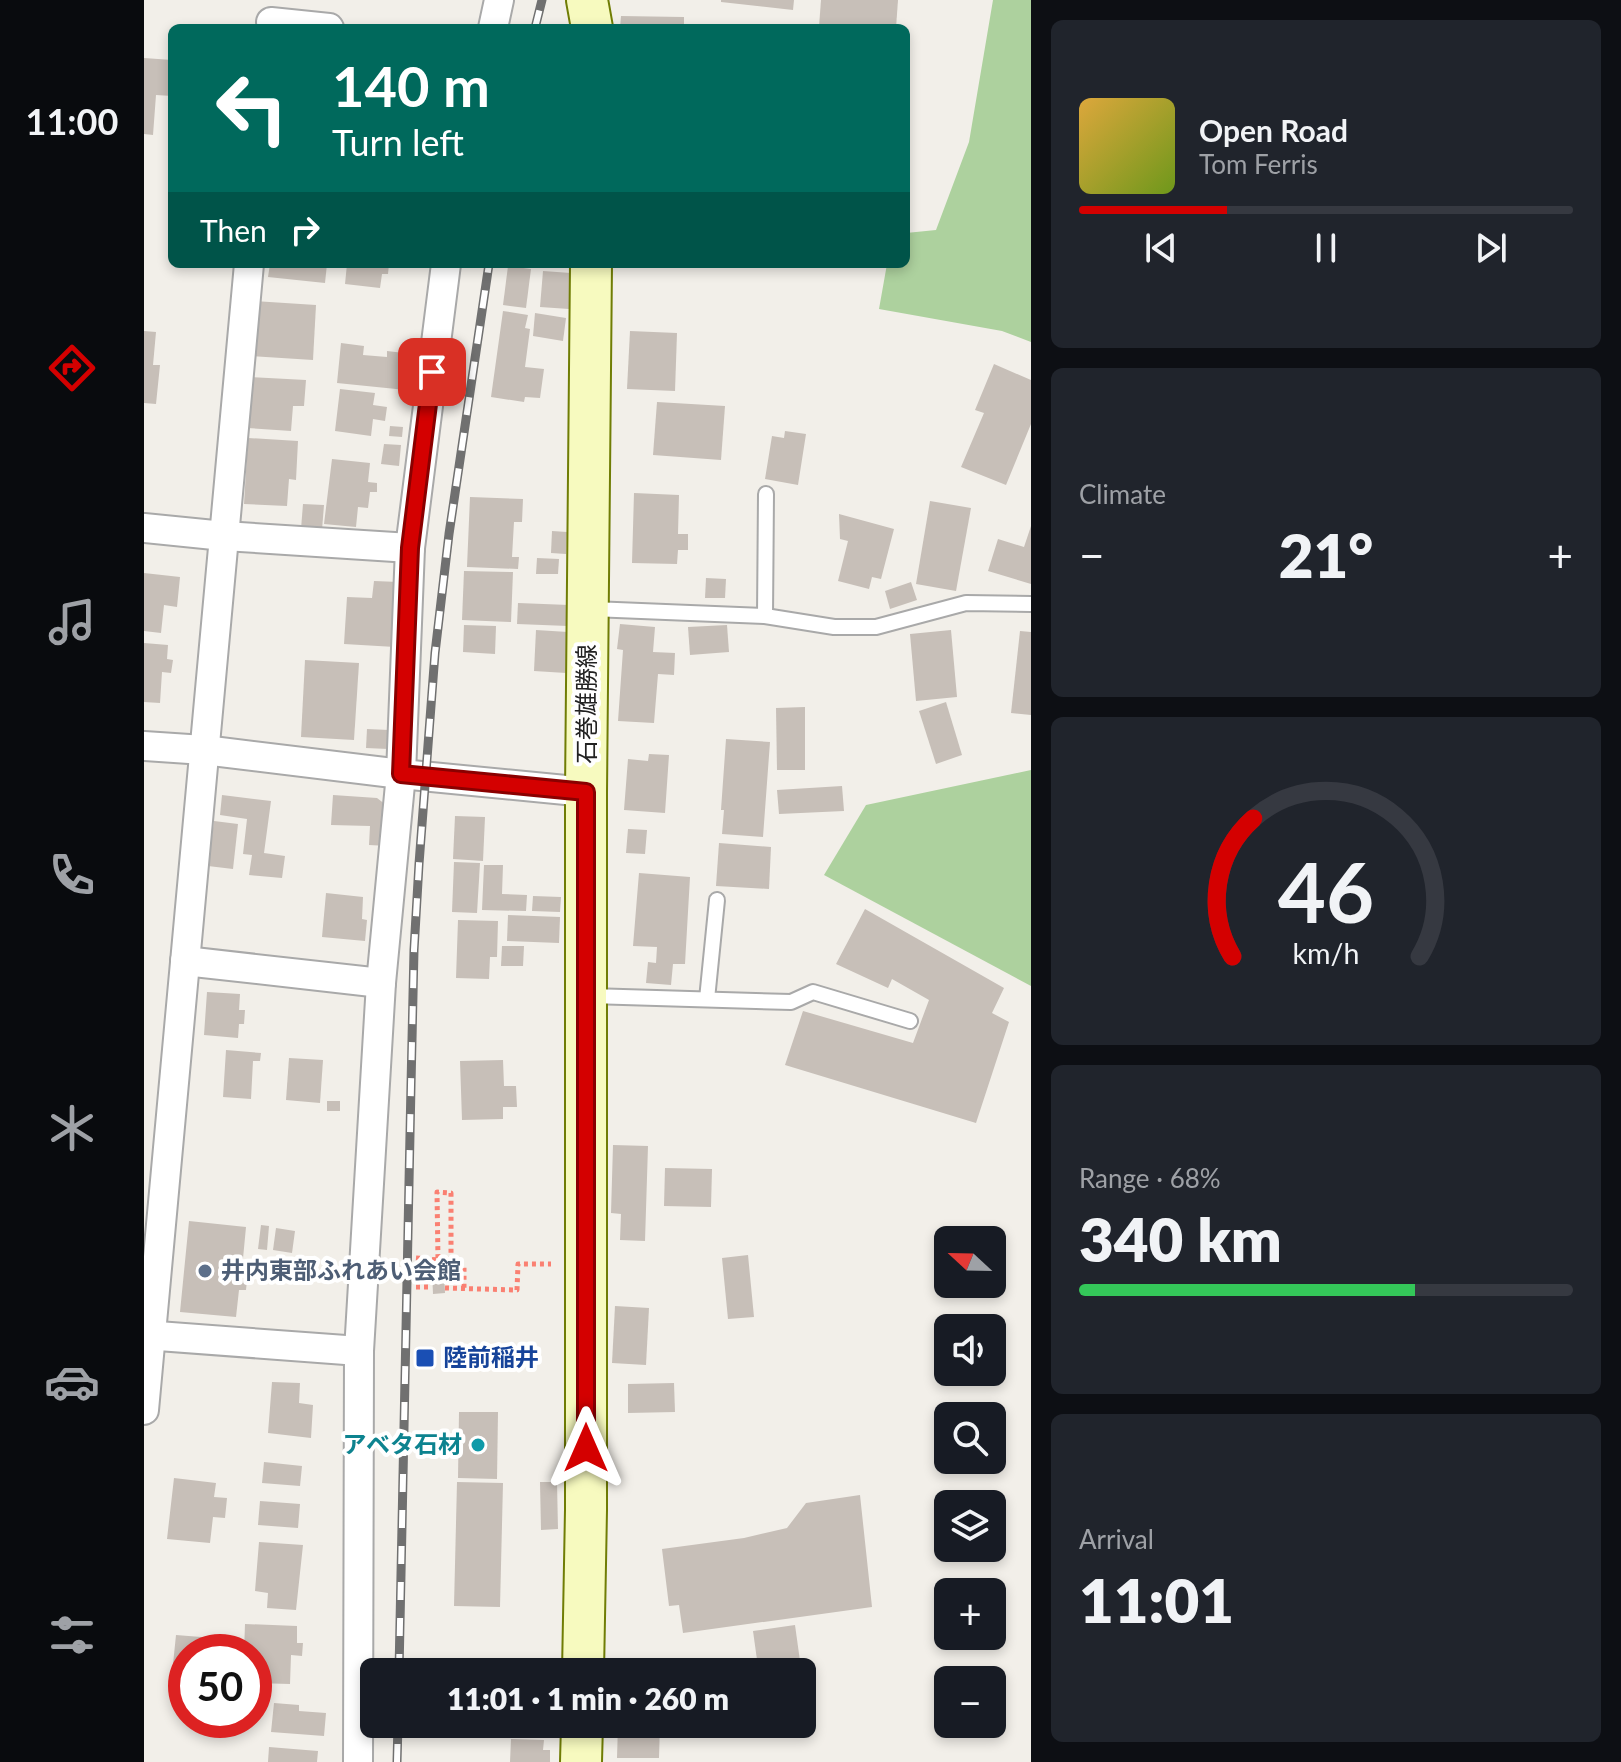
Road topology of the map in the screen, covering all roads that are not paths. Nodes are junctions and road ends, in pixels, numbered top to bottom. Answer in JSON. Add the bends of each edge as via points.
{"nodes":[{"id":1,"x":499,"y":0,"type":"edge"},
{"id":2,"x":587,"y":0,"type":"edge"},
{"id":3,"x":271,"y":17,"type":"edge"},
{"id":4,"x":308,"y":24,"type":"edge"},
{"id":5,"x":494,"y":24,"type":"edge"},
{"id":6,"x":591,"y":24,"type":"edge"},
{"id":7,"x":249,"y":268,"type":"edge"},
{"id":8,"x":445,"y":268,"type":"edge"},
{"id":9,"x":591,"y":268,"type":"edge"},
{"id":10,"x":766,"y":494,"type":"dead end"},
{"id":11,"x":144,"y":528,"type":"edge"},
{"id":12,"x":224,"y":536,"type":"junction"},
{"id":13,"x":410,"y":548,"type":"junction"},
{"id":14,"x":1031,"y":604,"type":"edge"},
{"id":15,"x":588,"y":609,"type":"junction"},
{"id":16,"x":765,"y":616,"type":"junction"},
{"id":17,"x":144,"y":746,"type":"edge"},
{"id":18,"x":204,"y":750,"type":"junction"},
{"id":19,"x":401,"y":774,"type":"junction"},
{"id":20,"x":586,"y":792,"type":"junction"},
{"id":21,"x":717,"y":900,"type":"dead end"},
{"id":22,"x":185,"y":961,"type":"junction"},
{"id":23,"x":381,"y":983,"type":"junction"},
{"id":24,"x":586,"y":996,"type":"junction"},
{"id":25,"x":707,"y":999,"type":"junction"},
{"id":26,"x":910,"y":1021,"type":"dead end"},
{"id":27,"x":147,"y":1336,"type":"edge"},
{"id":28,"x":359,"y":1351,"type":"junction"},
{"id":29,"x":144,"y":1410,"type":"edge"},
{"id":30,"x":583,"y":1658,"type":"edge"},
{"id":31,"x":582,"y":1738,"type":"edge"},
{"id":32,"x":358,"y":1762,"type":"edge"},
{"id":33,"x":581,"y":1762,"type":"edge"}],
"edges":[{"from":1,"to":5,"type":"street"},
{"from":2,"to":6,"type":"main road"},
{"from":3,"to":4,"type":"street"},
{"from":7,"to":12,"type":"street"},
{"from":8,"to":13,"type":"street"},
{"from":9,"to":15,"type":"main road","name":"石巻雄勝線"},
{"from":10,"to":16,"type":"lane"},
{"from":11,"to":12,"type":"street"},
{"from":12,"to":13,"type":"street"},
{"from":12,"to":18,"type":"street"},
{"from":13,"to":19,"type":"street"},
{"from":14,"to":16,"type":"lane","via":[[966,603],[876,627],[834,627]]},
{"from":15,"to":16,"type":"lane"},
{"from":15,"to":20,"type":"main road","name":"石巻雄勝線"},
{"from":17,"to":18,"type":"street"},
{"from":18,"to":19,"type":"street"},
{"from":18,"to":22,"type":"street"},
{"from":19,"to":20,"type":"street"},
{"from":19,"to":23,"type":"street"},
{"from":20,"to":24,"type":"main road","name":"石巻雄勝線"},
{"from":21,"to":25,"type":"lane"},
{"from":22,"to":23,"type":"street"},
{"from":22,"to":27,"type":"street"},
{"from":23,"to":28,"type":"street"},
{"from":24,"to":25,"type":"lane"},
{"from":24,"to":30,"type":"main road","name":"石巻雄勝線"},
{"from":25,"to":26,"type":"lane","via":[[791,1002],[813,992]]},
{"from":27,"to":28,"type":"street"},
{"from":27,"to":29,"type":"street"},
{"from":28,"to":32,"type":"street"},
{"from":31,"to":33,"type":"main road"}]}
